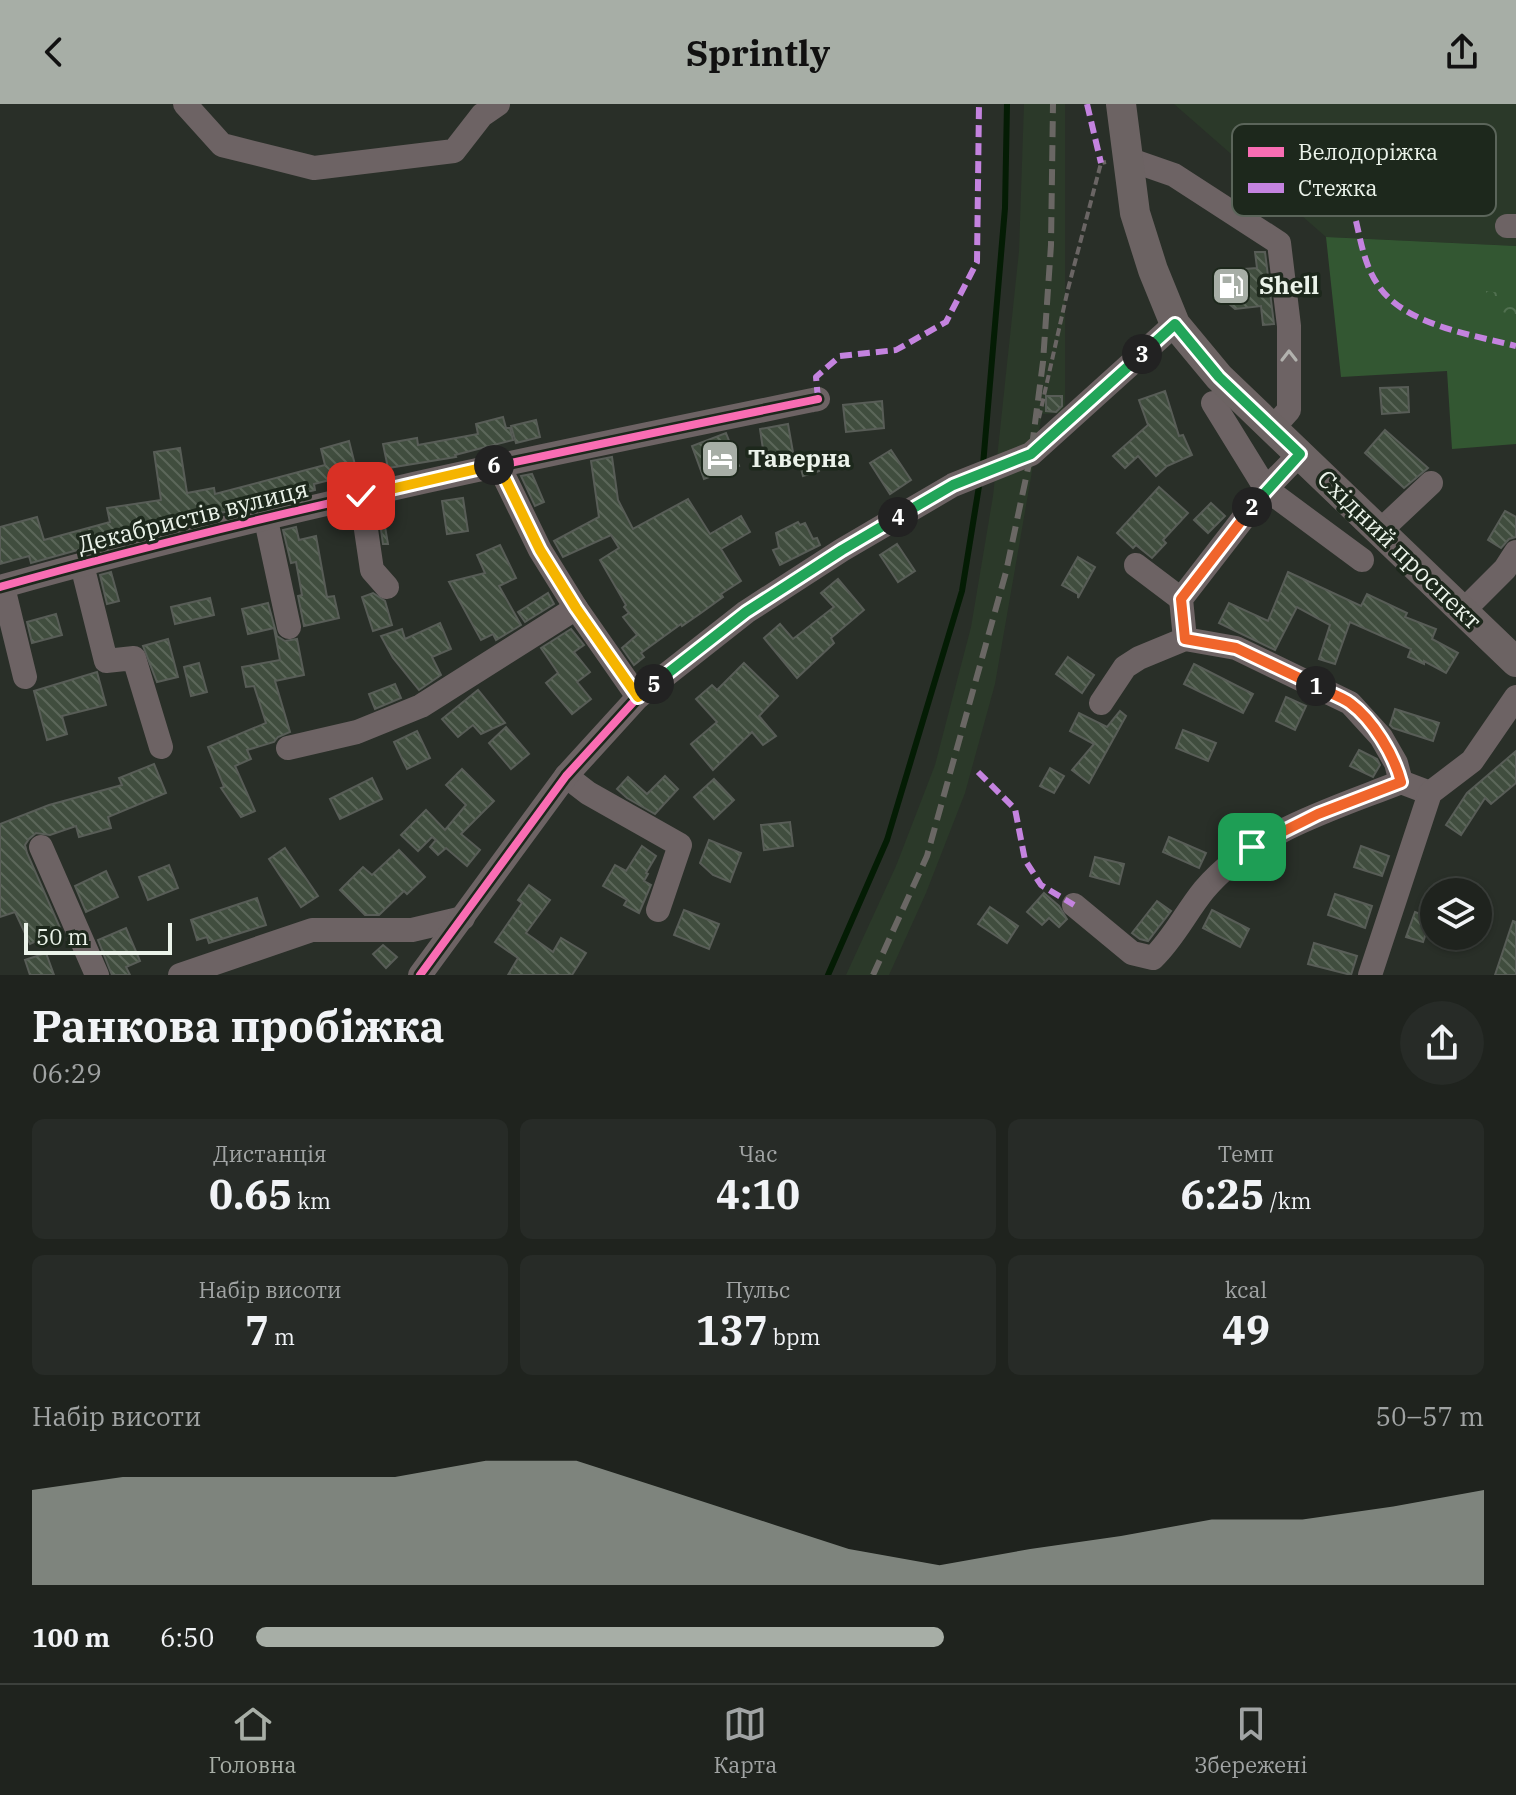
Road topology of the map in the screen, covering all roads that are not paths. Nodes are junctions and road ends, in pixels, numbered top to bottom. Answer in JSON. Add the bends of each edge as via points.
{"nodes":[{"id":1,"x":185,"y":104,"type":"edge"},
{"id":2,"x":498,"y":104,"type":"edge"},
{"id":3,"x":1121,"y":104,"type":"edge"},
{"id":4,"x":1128,"y":159,"type":"junction"},
{"id":5,"x":1232,"y":213,"type":"edge"},
{"id":6,"x":1237,"y":216,"type":"edge"},
{"id":7,"x":1175,"y":324,"type":"junction"},
{"id":8,"x":818,"y":399,"type":"dead end"},
{"id":9,"x":1213,"y":403,"type":"dead end"},
{"id":10,"x":1273,"y":428,"type":"junction"},
{"id":11,"x":1300,"y":454,"type":"junction"},
{"id":12,"x":498,"y":464,"type":"junction"},
{"id":13,"x":1431,"y":483,"type":"dead end"},
{"id":14,"x":1266,"y":489,"type":"junction"},
{"id":15,"x":361,"y":496,"type":"junction"},
{"id":16,"x":266,"y":520,"type":"junction"},
{"id":17,"x":1380,"y":531,"type":"junction"},
{"id":18,"x":1516,"y":552,"type":"edge"},
{"id":19,"x":1362,"y":560,"type":"dead end"},
{"id":20,"x":82,"y":565,"type":"junction"},
{"id":21,"x":1136,"y":565,"type":"dead end"},
{"id":22,"x":2,"y":587,"type":"edge"},
{"id":23,"x":387,"y":587,"type":"dead end"},
{"id":24,"x":1181,"y":599,"type":"junction"},
{"id":25,"x":576,"y":608,"type":"junction"},
{"id":26,"x":1463,"y":611,"type":"junction"},
{"id":27,"x":289,"y":627,"type":"dead end"},
{"id":28,"x":1185,"y":639,"type":"junction"},
{"id":29,"x":1516,"y":662,"type":"edge"},
{"id":30,"x":25,"y":677,"type":"dead end"},
{"id":31,"x":638,"y":697,"type":"junction"},
{"id":32,"x":1516,"y":697,"type":"edge"},
{"id":33,"x":1101,"y":703,"type":"dead end"},
{"id":34,"x":161,"y":747,"type":"dead end"},
{"id":35,"x":288,"y":748,"type":"dead end"},
{"id":36,"x":566,"y":776,"type":"junction"},
{"id":37,"x":1401,"y":782,"type":"junction"},
{"id":38,"x":1430,"y":793,"type":"junction"},
{"id":39,"x":41,"y":847,"type":"dead end"},
{"id":40,"x":1074,"y":905,"type":"dead end"},
{"id":41,"x":658,"y":910,"type":"dead end"},
{"id":42,"x":463,"y":918,"type":"junction"},
{"id":43,"x":97,"y":975,"type":"edge"},
{"id":44,"x":180,"y":975,"type":"edge"},
{"id":45,"x":420,"y":975,"type":"edge"},
{"id":46,"x":1370,"y":975,"type":"edge"}],
"edges":[{"from":1,"to":2,"type":"street","via":[[222,145],[314,168],[454,151],[482,115]]},
{"from":3,"to":4,"type":"main road","name":"Східний проспект"},
{"from":5,"to":4,"type":"street","one_way":true,"via":[[1174,175]]},
{"from":4,"to":7,"type":"main road","name":"Східний проспект","via":[[1135,213]]},
{"from":10,"to":6,"type":"street","one_way":true,"via":[[1289,410],[1289,326],[1279,243]]},
{"from":7,"to":10,"type":"main road","name":"Східний проспект","via":[[1219,377]]},
{"from":7,"to":31,"type":"street","via":[[1031,454],[953,485],[842,550],[746,612]]},
{"from":8,"to":12,"type":"street","name":"Декабристів вулиця"},
{"from":9,"to":14,"type":"street"},
{"from":10,"to":11,"type":"main road","name":"Східний проспект"},
{"from":11,"to":14,"type":"street"},
{"from":11,"to":17,"type":"main road","name":"Східний проспект"},
{"from":12,"to":15,"type":"street","name":"Декабристів вулиця"},
{"from":12,"to":25,"type":"street","via":[[540,550]]},
{"from":13,"to":17,"type":"street"},
{"from":14,"to":19,"type":"street"},
{"from":14,"to":24,"type":"street"},
{"from":15,"to":16,"type":"street","name":"Декабристів вулиця"},
{"from":15,"to":23,"type":"street","via":[[372,570]]},
{"from":16,"to":20,"type":"street","name":"Декабристів вулиця"},
{"from":16,"to":27,"type":"street"},
{"from":17,"to":26,"type":"main road","name":"Східний проспект"},
{"from":18,"to":26,"type":"street"},
{"from":20,"to":22,"type":"street","name":"Декабристів вулиця"},
{"from":20,"to":34,"type":"street","via":[[106,661],[134,658]]},
{"from":21,"to":24,"type":"street"},
{"from":22,"to":30,"type":"street"},
{"from":24,"to":28,"type":"street"},
{"from":25,"to":31,"type":"street"},
{"from":25,"to":35,"type":"street","via":[[421,706],[357,732]]},
{"from":26,"to":29,"type":"main road","name":"Східний проспект"},
{"from":28,"to":33,"type":"street","via":[[1125,667]]},
{"from":28,"to":37,"type":"street","via":[[1236,648],[1350,703],[1381,737]]},
{"from":31,"to":36,"type":"street"},
{"from":32,"to":38,"type":"street","via":[[1472,761]]},
{"from":36,"to":41,"type":"street","via":[[680,845]]},
{"from":36,"to":42,"type":"street"},
{"from":37,"to":38,"type":"street"},
{"from":37,"to":40,"type":"street","via":[[1252,847],[1205,889],[1168,945],[1153,958],[1132,953]]},
{"from":38,"to":46,"type":"street"},
{"from":39,"to":43,"type":"street"},
{"from":42,"to":44,"type":"street","via":[[412,930],[312,930]]},
{"from":42,"to":45,"type":"street"}]}
